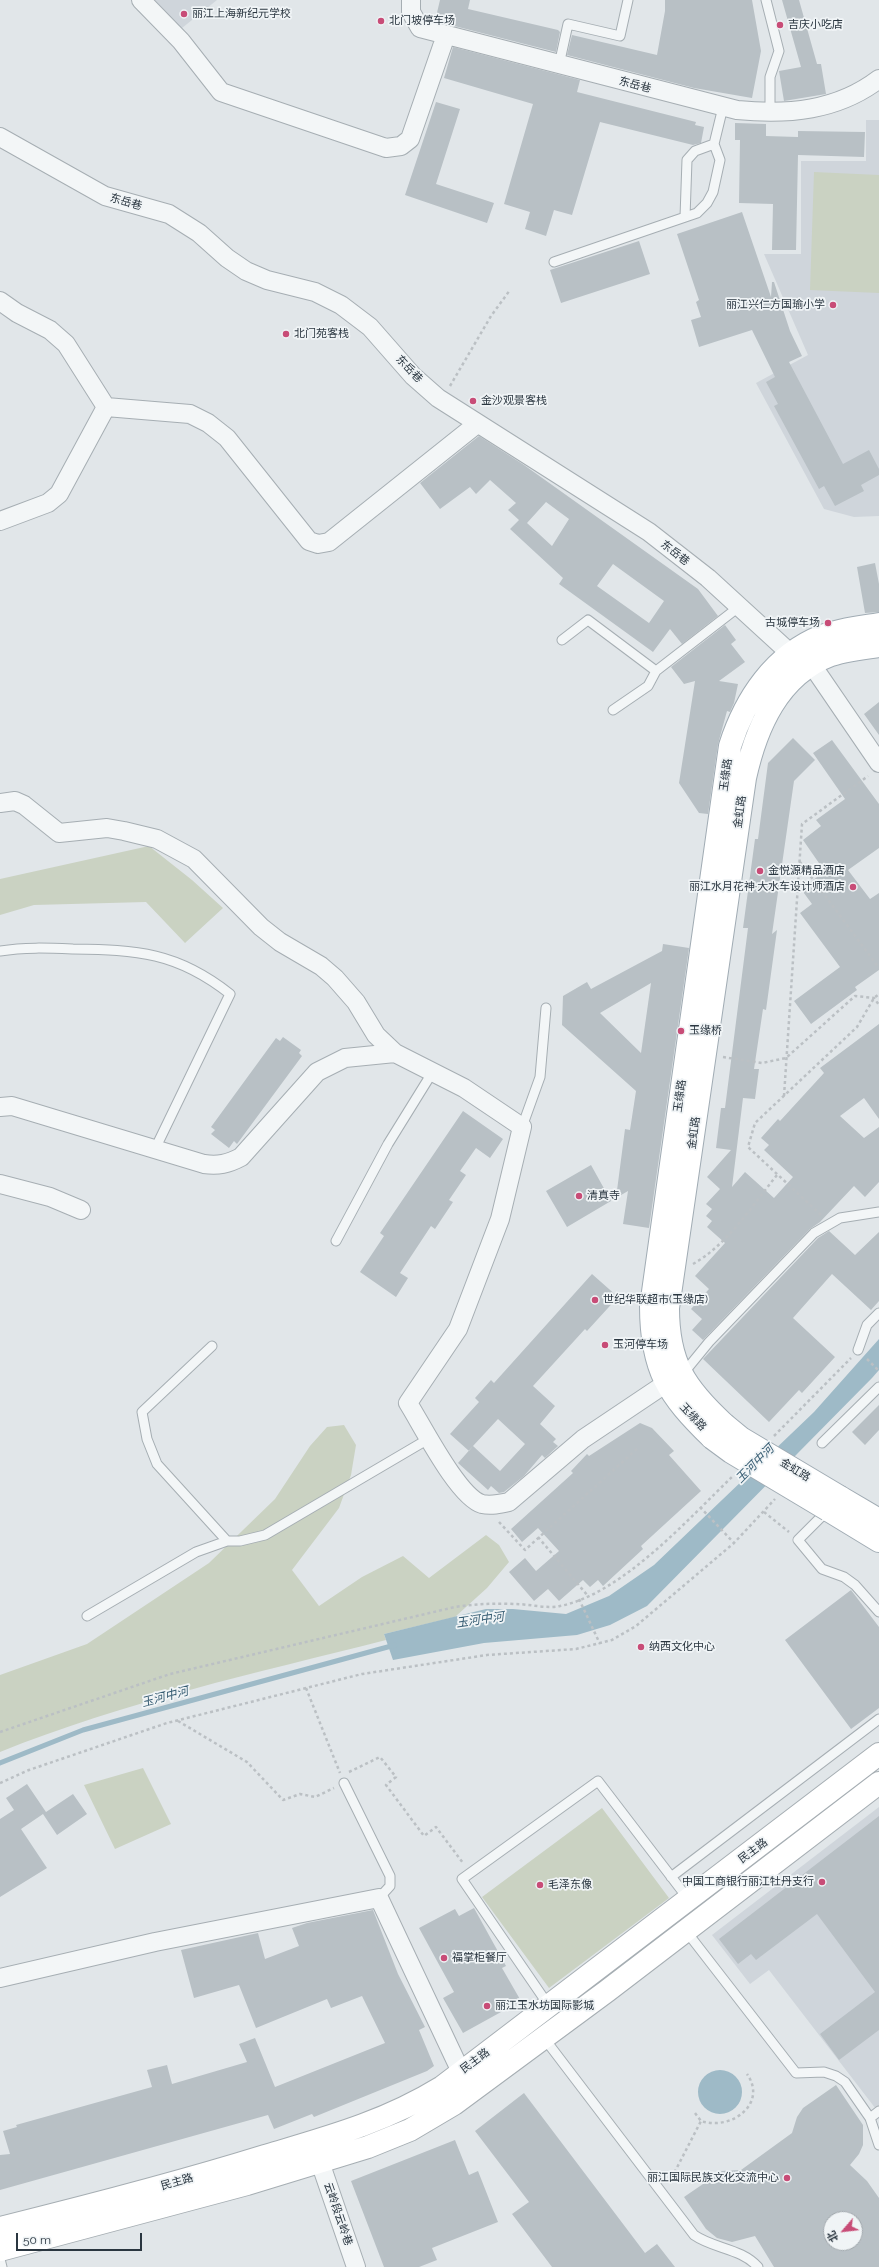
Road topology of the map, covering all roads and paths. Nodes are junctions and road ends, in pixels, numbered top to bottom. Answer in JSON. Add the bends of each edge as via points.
{"nodes":[{"id":1,"x":141,"y":0,"type":"edge"},
{"id":2,"x":411,"y":0,"type":"edge"},
{"id":3,"x":628,"y":0,"type":"edge"},
{"id":4,"x":766,"y":0,"type":"edge"},
{"id":5,"x":446,"y":35,"type":"junction"},
{"id":6,"x":559,"y":65,"type":"junction"},
{"id":7,"x":879,"y":79,"type":"edge"},
{"id":8,"x":723,"y":108,"type":"junction"},
{"id":9,"x":770,"y":112,"type":"junction"},
{"id":10,"x":0,"y":138,"type":"edge"},
{"id":11,"x":714,"y":144,"type":"junction"},
{"id":12,"x":685,"y":217,"type":"junction"},
{"id":13,"x":554,"y":262,"type":"dead end"},
{"id":14,"x":510,"y":290,"type":"dead end"},
{"id":15,"x":0,"y":301,"type":"edge"},
{"id":16,"x":442,"y":400,"type":"junction"},
{"id":17,"x":106,"y":406,"type":"junction"},
{"id":18,"x":477,"y":424,"type":"junction"},
{"id":19,"x":0,"y":521,"type":"edge"},
{"id":20,"x":740,"y":606,"type":"junction"},
{"id":21,"x":879,"y":624,"type":"edge"},
{"id":22,"x":562,"y":640,"type":"dead end"},
{"id":23,"x":879,"y":646,"type":"edge"},
{"id":24,"x":791,"y":654,"type":"junction"},
{"id":25,"x":812,"y":665,"type":"junction"},
{"id":26,"x":656,"y":670,"type":"junction"},
{"id":27,"x":613,"y":710,"type":"dead end"},
{"id":28,"x":876,"y":768,"type":"edge"},
{"id":29,"x":0,"y":803,"type":"edge"},
{"id":30,"x":800,"y":862,"type":"junction"},
{"id":31,"x":0,"y":950,"type":"edge"},
{"id":32,"x":879,"y":968,"type":"edge"},
{"id":33,"x":879,"y":994,"type":"edge"},
{"id":34,"x":874,"y":998,"type":"junction"},
{"id":35,"x":879,"y":1005,"type":"edge"},
{"id":36,"x":546,"y":1008,"type":"dead end"},
{"id":37,"x":395,"y":1053,"type":"junction"},
{"id":38,"x":705,"y":1054,"type":"junction"},
{"id":39,"x":786,"y":1058,"type":"junction"},
{"id":40,"x":432,"y":1073,"type":"junction"},
{"id":41,"x":784,"y":1096,"type":"junction"},
{"id":42,"x":0,"y":1107,"type":"edge"},
{"id":43,"x":522,"y":1127,"type":"junction"},
{"id":44,"x":155,"y":1149,"type":"junction"},
{"id":45,"x":777,"y":1175,"type":"junction"},
{"id":46,"x":0,"y":1184,"type":"edge"},
{"id":47,"x":81,"y":1210,"type":"dead end"},
{"id":48,"x":879,"y":1212,"type":"edge"},
{"id":49,"x":829,"y":1222,"type":"junction"},
{"id":50,"x":336,"y":1241,"type":"dead end"},
{"id":51,"x":672,"y":1277,"type":"junction"},
{"id":52,"x":879,"y":1313,"type":"edge"},
{"id":53,"x":212,"y":1346,"type":"dead end"},
{"id":54,"x":858,"y":1350,"type":"joint"},
{"id":55,"x":865,"y":1358,"type":"dead end"},
{"id":56,"x":879,"y":1371,"type":"edge"},
{"id":57,"x":673,"y":1380,"type":"junction"},
{"id":58,"x":879,"y":1387,"type":"edge"},
{"id":59,"x":430,"y":1438,"type":"junction"},
{"id":60,"x":773,"y":1438,"type":"dead end"},
{"id":61,"x":822,"y":1443,"type":"dead end"},
{"id":62,"x":639,"y":1447,"type":"dead end"},
{"id":63,"x":734,"y":1475,"type":"dead end"},
{"id":64,"x":778,"y":1495,"type":"dead end"},
{"id":65,"x":834,"y":1503,"type":"junction"},
{"id":66,"x":488,"y":1504,"type":"junction"},
{"id":67,"x":700,"y":1507,"type":"junction"},
{"id":68,"x":764,"y":1512,"type":"junction"},
{"id":69,"x":879,"y":1520,"type":"edge"},
{"id":70,"x":538,"y":1537,"type":"junction"},
{"id":71,"x":798,"y":1540,"type":"junction"},
{"id":72,"x":227,"y":1541,"type":"junction"},
{"id":73,"x":879,"y":1541,"type":"edge"},
{"id":74,"x":734,"y":1543,"type":"junction"},
{"id":75,"x":588,"y":1596,"type":"junction"},
{"id":76,"x":579,"y":1599,"type":"junction"},
{"id":77,"x":879,"y":1612,"type":"edge"},
{"id":78,"x":88,"y":1616,"type":"dead end"},
{"id":79,"x":600,"y":1644,"type":"junction"},
{"id":80,"x":306,"y":1688,"type":"junction"},
{"id":81,"x":879,"y":1719,"type":"edge"},
{"id":82,"x":177,"y":1721,"type":"junction"},
{"id":83,"x":0,"y":1732,"type":"edge"},
{"id":84,"x":879,"y":1754,"type":"edge"},
{"id":85,"x":343,"y":1780,"type":"junction"},
{"id":86,"x":0,"y":1783,"type":"edge"},
{"id":87,"x":879,"y":1783,"type":"edge"},
{"id":88,"x":470,"y":1874,"type":"junction"},
{"id":89,"x":671,"y":1877,"type":"junction"},
{"id":90,"x":379,"y":1898,"type":"junction"},
{"id":91,"x":689,"y":1900,"type":"junction"},
{"id":92,"x":686,"y":1931,"type":"junction"},
{"id":93,"x":0,"y":1978,"type":"edge"},
{"id":94,"x":550,"y":2006,"type":"junction"},
{"id":95,"x":544,"y":2038,"type":"junction"},
{"id":96,"x":461,"y":2072,"type":"junction"},
{"id":97,"x":747,"y":2074,"type":"dead end"},
{"id":98,"x":879,"y":2111,"type":"edge"},
{"id":99,"x":695,"y":2113,"type":"dead end"},
{"id":100,"x":870,"y":2118,"type":"junction"},
{"id":101,"x":701,"y":2121,"type":"junction"},
{"id":102,"x":879,"y":2145,"type":"edge"},
{"id":103,"x":320,"y":2162,"type":"junction"},
{"id":104,"x":662,"y":2195,"type":"junction"},
{"id":105,"x":0,"y":2228,"type":"edge"},
{"id":106,"x":0,"y":2250,"type":"edge"},
{"id":107,"x":0,"y":2259,"type":"edge"},
{"id":108,"x":2,"y":2267,"type":"edge"},
{"id":109,"x":356,"y":2267,"type":"edge"},
{"id":110,"x":758,"y":2267,"type":"edge"}],
"edges":[{"from":1,"to":5,"type":"street","via":[[181,41],[221,92],[386,148],[401,146],[410,139]]},
{"from":2,"to":5,"type":"street","name":"东岳巷","via":[[411,12],[420,28]]},
{"from":3,"to":6,"type":"lane","via":[[620,36],[568,24]]},
{"from":4,"to":9,"type":"lane","via":[[779,51],[770,77]]},
{"from":5,"to":6,"type":"street","name":"东岳巷"},
{"from":6,"to":8,"type":"street","name":"东岳巷"},
{"from":7,"to":9,"type":"street","name":"东岳巷","via":[[858,94],[834,104],[806,110]]},
{"from":8,"to":9,"type":"street","name":"东岳巷"},
{"from":8,"to":11,"type":"lane"},
{"from":10,"to":16,"type":"street","name":"东岳巷","via":[[104,196],[169,214],[199,233],[246,271],[267,280],[315,292],[341,305],[370,327],[413,376]]},
{"from":11,"to":12,"type":"lane","via":[[720,160],[713,192],[703,208]]},
{"from":11,"to":12,"type":"lane","via":[[694,151],[687,160]]},
{"from":12,"to":13,"type":"lane"},
{"from":14,"to":16,"type":"path","via":[[491,316]]},
{"from":15,"to":17,"type":"street","via":[[50,330],[66,344]]},
{"from":16,"to":18,"type":"street","name":"东岳巷"},
{"from":17,"to":18,"type":"street","via":[[190,414],[208,423],[228,438],[309,541],[318,544],[329,542]]},
{"from":17,"to":19,"type":"street","via":[[59,494],[48,503]]},
{"from":18,"to":20,"type":"street","name":"东岳巷","via":[[649,532]]},
{"from":20,"to":24,"type":"street","name":"东岳巷"},
{"from":20,"to":26,"type":"lane"},
{"from":21,"to":24,"type":"main road","name":"玉缘路","via":[[822,636]]},
{"from":22,"to":26,"type":"lane","via":[[588,620]]},
{"from":23,"to":25,"type":"main road","name":"金虹路","via":[[842,652]]},
{"from":24,"to":57,"type":"main road","name":"玉缘路","via":[[770,673],[750,700],[730,746],[650,1306],[652,1343]]},
{"from":25,"to":28,"type":"street"},
{"from":25,"to":38,"type":"main road","name":"金虹路","via":[[797,676],[776,699],[761,724],[751,752],[745,778]]},
{"from":26,"to":27,"type":"lane","via":[[648,686]]},
{"from":28,"to":30,"type":"path","via":[[802,824]]},
{"from":29,"to":37,"type":"street","via":[[15,801],[59,833],[107,828],[124,830],[156,839],[194,859],[261,927],[335,978],[356,1002],[376,1035]]},
{"from":30,"to":32,"type":"path"},
{"from":30,"to":39,"type":"path"},
{"from":31,"to":44,"type":"lane","via":[[106,950],[152,954],[178,962],[200,973],[230,994]]},
{"from":33,"to":34,"type":"path"},
{"from":34,"to":35,"type":"path"},
{"from":34,"to":39,"type":"path","via":[[855,996]]},
{"from":34,"to":41,"type":"path","via":[[857,1026]]},
{"from":36,"to":43,"type":"lane","via":[[540,1077]]},
{"from":37,"to":40,"type":"street"},
{"from":37,"to":44,"type":"street","via":[[345,1058],[317,1072],[240,1157],[233,1161],[215,1166]]},
{"from":38,"to":39,"type":"path","via":[[762,1063]]},
{"from":38,"to":51,"type":"main road","name":"金虹路"},
{"from":39,"to":41,"type":"path"},
{"from":40,"to":43,"type":"street","via":[[464,1088]]},
{"from":40,"to":50,"type":"lane","via":[[388,1144]]},
{"from":41,"to":45,"type":"path","via":[[755,1123],[748,1147]]},
{"from":42,"to":44,"type":"street","via":[[12,1106]]},
{"from":43,"to":59,"type":"street","via":[[500,1219],[458,1329],[408,1403]]},
{"from":45,"to":49,"type":"path"},
{"from":45,"to":51,"type":"path","via":[[724,1239],[703,1258]]},
{"from":46,"to":47,"type":"street","via":[[50,1197]]},
{"from":48,"to":49,"type":"lane"},
{"from":49,"to":57,"type":"lane","via":[[803,1244]]},
{"from":51,"to":57,"type":"main road","name":"金虹路","via":[[668,1324]]},
{"from":52,"to":54,"type":"lane","via":[[867,1325]]},
{"from":53,"to":72,"type":"lane","via":[[142,1412],[146,1439],[157,1464]]},
{"from":54,"to":60,"type":"path"},
{"from":55,"to":56,"type":"path"},
{"from":57,"to":65,"type":"main road","name":"金虹路","bridge":true,"via":[[708,1409],[718,1431],[741,1438]]},
{"from":57,"to":66,"type":"street","via":[[583,1439],[509,1502]]},
{"from":58,"to":61,"type":"lane"},
{"from":59,"to":66,"type":"street","via":[[459,1486],[481,1504]]},
{"from":59,"to":72,"type":"lane","via":[[265,1535],[240,1541]]},
{"from":62,"to":70,"type":"path"},
{"from":63,"to":67,"type":"path"},
{"from":64,"to":68,"type":"path"},
{"from":65,"to":69,"type":"main road","name":"金虹路"},
{"from":65,"to":71,"type":"lane"},
{"from":65,"to":73,"type":"main road"},
{"from":66,"to":70,"type":"path","via":[[493,1516],[525,1550]]},
{"from":67,"to":74,"type":"path"},
{"from":67,"to":75,"type":"path","via":[[622,1577]]},
{"from":68,"to":71,"type":"path"},
{"from":68,"to":74,"type":"path"},
{"from":70,"to":75,"type":"path"},
{"from":71,"to":77,"type":"lane","via":[[822,1569],[850,1581]]},
{"from":72,"to":78,"type":"lane","via":[[196,1552]]},
{"from":74,"to":79,"type":"path","via":[[636,1626]]},
{"from":75,"to":76,"type":"path"},
{"from":76,"to":79,"type":"path"},
{"from":76,"to":83,"type":"path","via":[[560,1606],[486,1603],[454,1607],[170,1674]]},
{"from":79,"to":80,"type":"path","via":[[576,1649],[487,1655],[362,1674]]},
{"from":80,"to":82,"type":"path"},
{"from":80,"to":85,"type":"path"},
{"from":81,"to":89,"type":"lane"},
{"from":82,"to":85,"type":"path","via":[[247,1762],[283,1800],[300,1794],[315,1797]]},
{"from":82,"to":86,"type":"path","via":[[29,1770]]},
{"from":84,"to":91,"type":"main road","name":"民主路"},
{"from":85,"to":88,"type":"path","via":[[380,1757],[396,1777],[386,1785],[424,1836],[436,1827]]},
{"from":85,"to":90,"type":"lane","via":[[390,1876],[390,1886]]},
{"from":87,"to":92,"type":"main road","name":"民主路"},
{"from":88,"to":89,"type":"lane","via":[[598,1782]]},
{"from":88,"to":94,"type":"lane","via":[[462,1879]]},
{"from":89,"to":91,"type":"lane"},
{"from":90,"to":93,"type":"street","via":[[155,1942]]},
{"from":90,"to":96,"type":"street"},
{"from":91,"to":94,"type":"main road","name":"民主路"},
{"from":92,"to":95,"type":"main road","name":"民主路"},
{"from":92,"to":100,"type":"lane","via":[[796,2073],[824,2072],[836,2076],[845,2082]]},
{"from":94,"to":96,"type":"main road","name":"民主路"},
{"from":95,"to":103,"type":"main road","name":"民主路","via":[[432,2118],[389,2139]]},
{"from":95,"to":104,"type":"lane"},
{"from":96,"to":105,"type":"main road","name":"民主路","via":[[421,2099],[361,2127],[147,2190]]},
{"from":97,"to":101,"type":"path","via":[[752,2085],[752,2096],[741,2116],[717,2125]]},
{"from":98,"to":100,"type":"lane"},
{"from":99,"to":101,"type":"path"},
{"from":100,"to":102,"type":"lane"},
{"from":101,"to":104,"type":"path"},
{"from":103,"to":106,"type":"main road","name":"民主路","via":[[145,2213]]},
{"from":103,"to":109,"type":"street","name":"云岭段云岭巷"},
{"from":104,"to":110,"type":"lane","via":[[694,2235],[712,2245],[742,2254]]},
{"from":107,"to":108,"type":"lane"}]}
